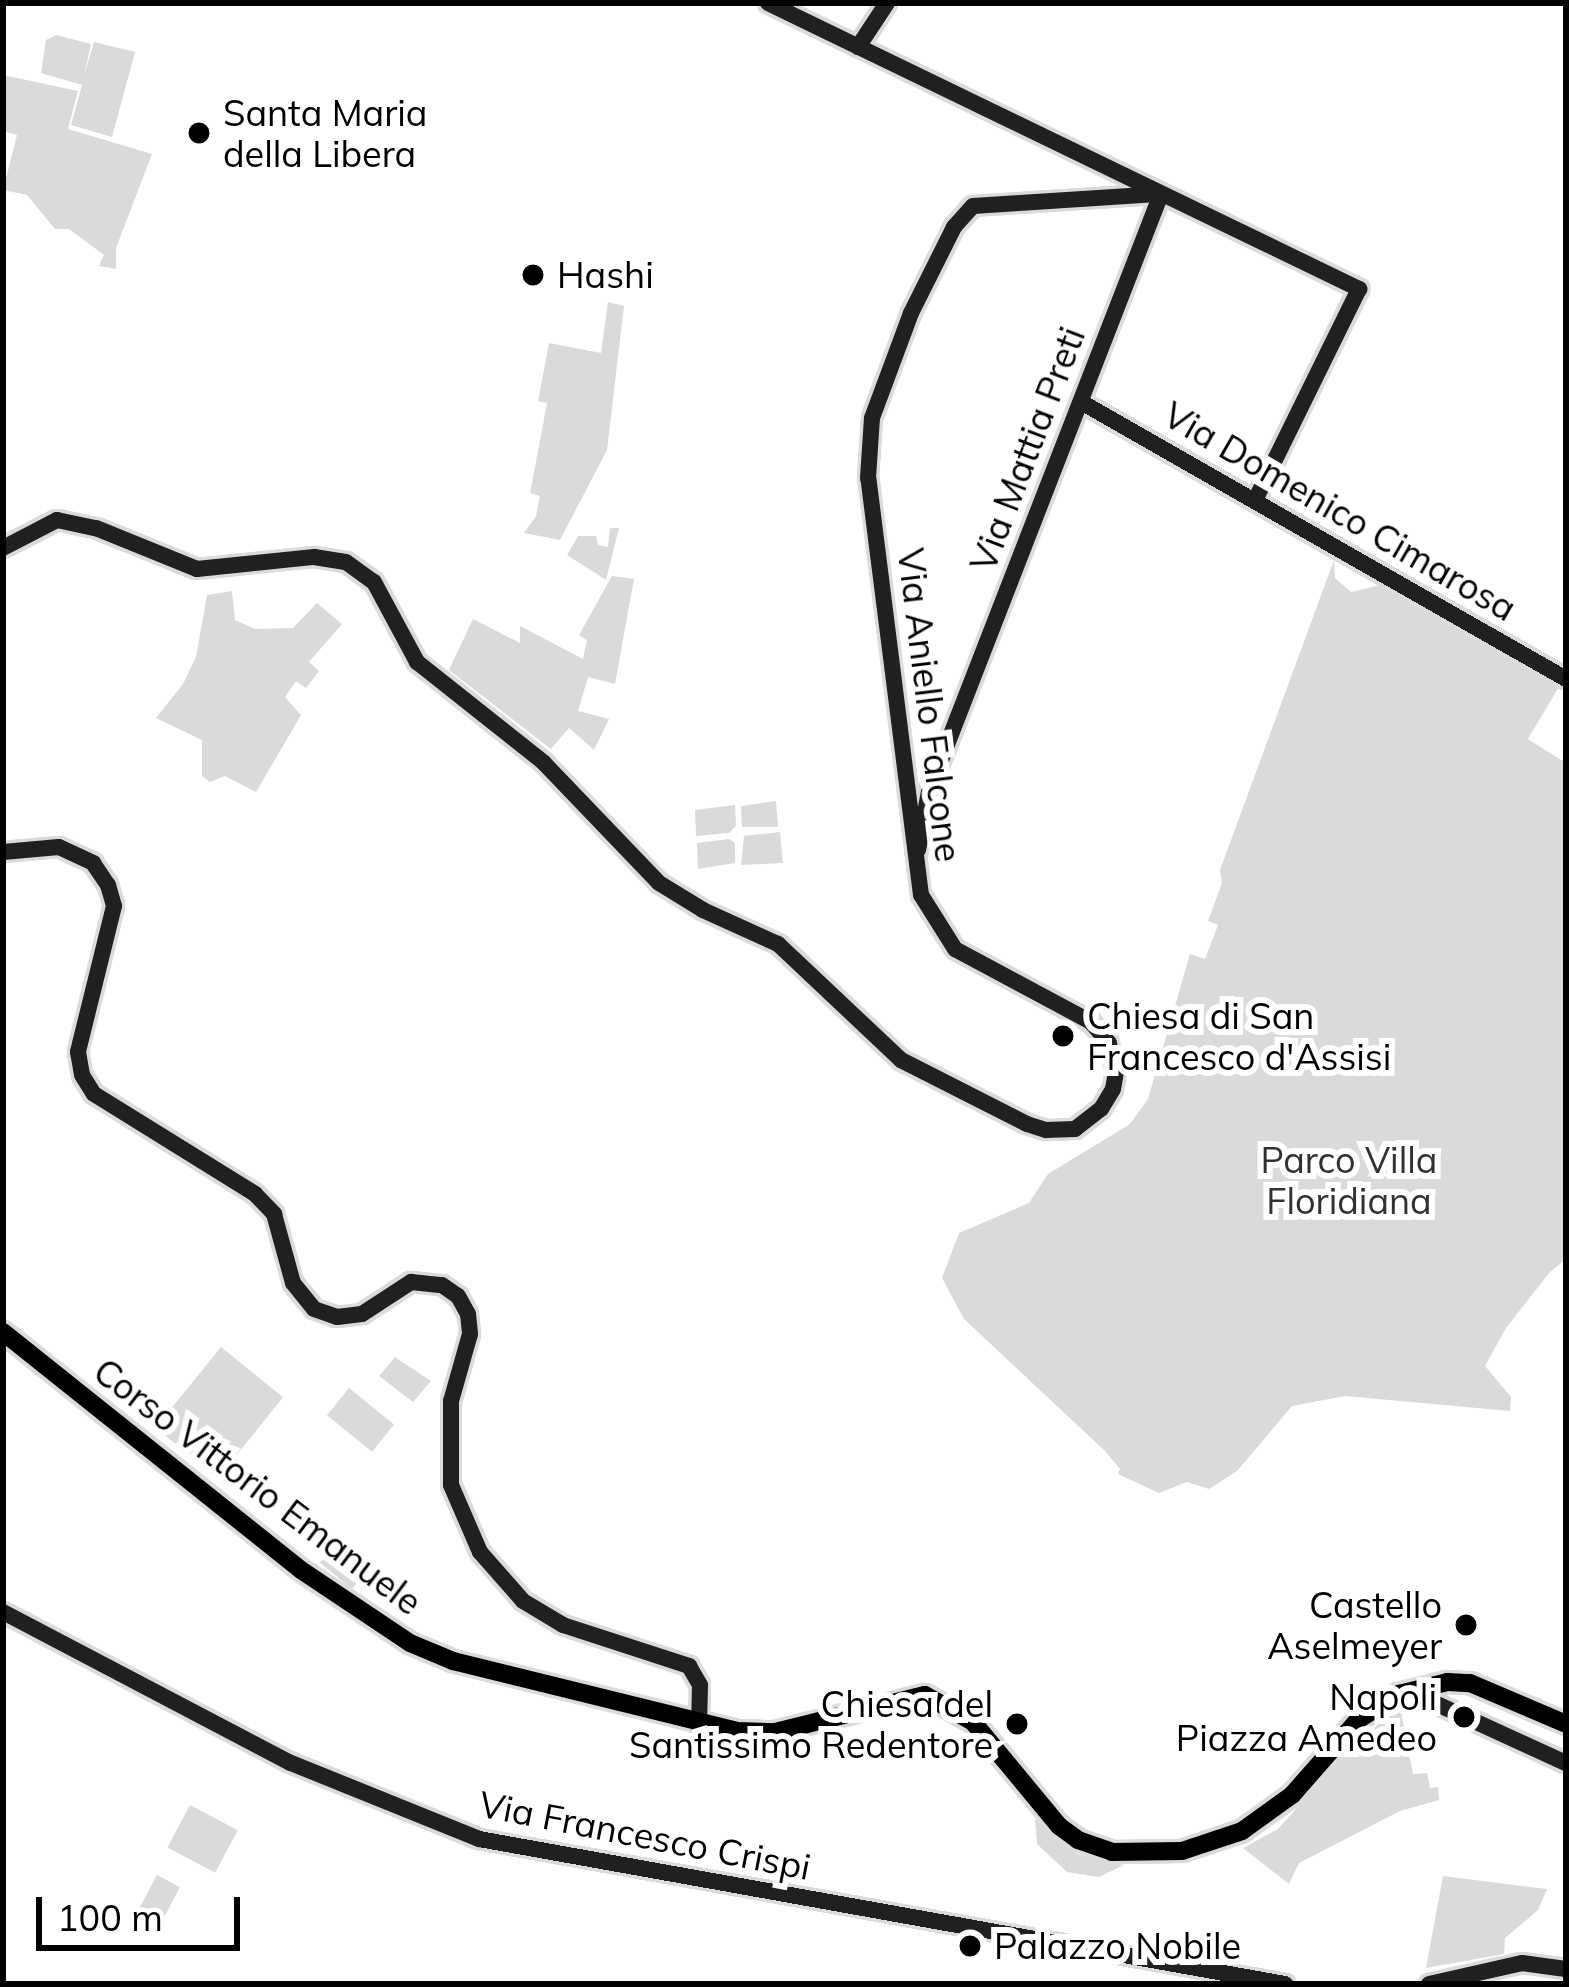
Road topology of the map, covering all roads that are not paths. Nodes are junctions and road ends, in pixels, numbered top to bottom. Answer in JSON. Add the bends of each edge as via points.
{"nodes":[{"id":1,"x":768,"y":3,"type":"edge"},
{"id":2,"x":886,"y":3,"type":"edge"},
{"id":3,"x":858,"y":47,"type":"junction"},
{"id":4,"x":1162,"y":194,"type":"junction"},
{"id":5,"x":1081,"y":402,"type":"junction"},
{"id":6,"x":1256,"y":498,"type":"junction"},
{"id":7,"x":3,"y":548,"type":"edge"},
{"id":8,"x":1566,"y":679,"type":"edge"},
{"id":9,"x":3,"y":852,"type":"edge"},
{"id":10,"x":915,"y":866,"type":"junction"},
{"id":11,"x":3,"y":1332,"type":"edge"},
{"id":12,"x":3,"y":1612,"type":"edge"},
{"id":13,"x":1474,"y":1684,"type":"junction"},
{"id":14,"x":1399,"y":1694,"type":"junction"},
{"id":15,"x":1461,"y":1715,"type":"junction"},
{"id":16,"x":1566,"y":1724,"type":"edge"},
{"id":17,"x":699,"y":1726,"type":"junction"},
{"id":18,"x":1566,"y":1763,"type":"edge"},
{"id":19,"x":1566,"y":1969,"type":"edge"},
{"id":20,"x":1432,"y":1983,"type":"edge"},
{"id":21,"x":1285,"y":1984,"type":"edge"}],
"edges":[{"from":1,"to":3,"type":"street"},
{"from":2,"to":3,"type":"street"},
{"from":3,"to":4,"type":"street"},
{"from":4,"to":5,"type":"street","name":"Via Mattia Preti"},
{"from":4,"to":6,"type":"street","via":[[1359,289]]},
{"from":4,"to":10,"type":"street","name":"Via Aniello Falcone","via":[[973,206],[954,227],[882,378],[868,478]]},
{"from":5,"to":6,"type":"street","name":"Via Domenico Cimarosa"},
{"from":5,"to":10,"type":"street","name":"Via Mattia Preti","via":[[928,791]]},
{"from":6,"to":8,"type":"street","name":"Via Domenico Cimarosa"},
{"from":7,"to":10,"type":"street","name":"Via Aniello Falcone","via":[[57,520],[197,569],[314,556],[346,562],[374,582],[417,662],[543,762],[659,883],[778,944],[901,1060],[1027,1124],[1063,1132],[1083,1125],[1115,1082],[1109,1043],[1091,1022],[955,949],[921,895]]},
{"from":9,"to":17,"type":"street","via":[[75,852],[108,885],[110,928],[79,1038],[79,1065],[94,1094],[255,1194],[274,1214],[293,1283],[314,1309],[350,1318],[422,1281],[458,1296],[470,1334],[451,1401],[452,1485],[480,1552],[523,1600],[563,1625],[689,1666],[700,1685]]},
{"from":11,"to":17,"type":"main road","name":"Corso Vittorio Emanuele","via":[[301,1570],[410,1643]]},
{"from":12,"to":21,"type":"street","name":"Via Francesco Crispi","via":[[303,1768],[479,1839]]},
{"from":13,"to":14,"type":"main road","name":"Corso Vittorio Emanuele"},
{"from":13,"to":15,"type":"street","via":[[1451,1690]]},
{"from":13,"to":16,"type":"main road","name":"Corso Vittorio Emanuele"},
{"from":14,"to":15,"type":"street"},
{"from":14,"to":17,"type":"main road","name":"Corso Vittorio Emanuele","via":[[1358,1720],[1261,1820],[1206,1846],[1158,1855],[1078,1840],[1050,1818],[964,1713],[926,1695],[776,1732]]},
{"from":15,"to":18,"type":"street"},
{"from":19,"to":20,"type":"street","via":[[1522,1963]]}]}
